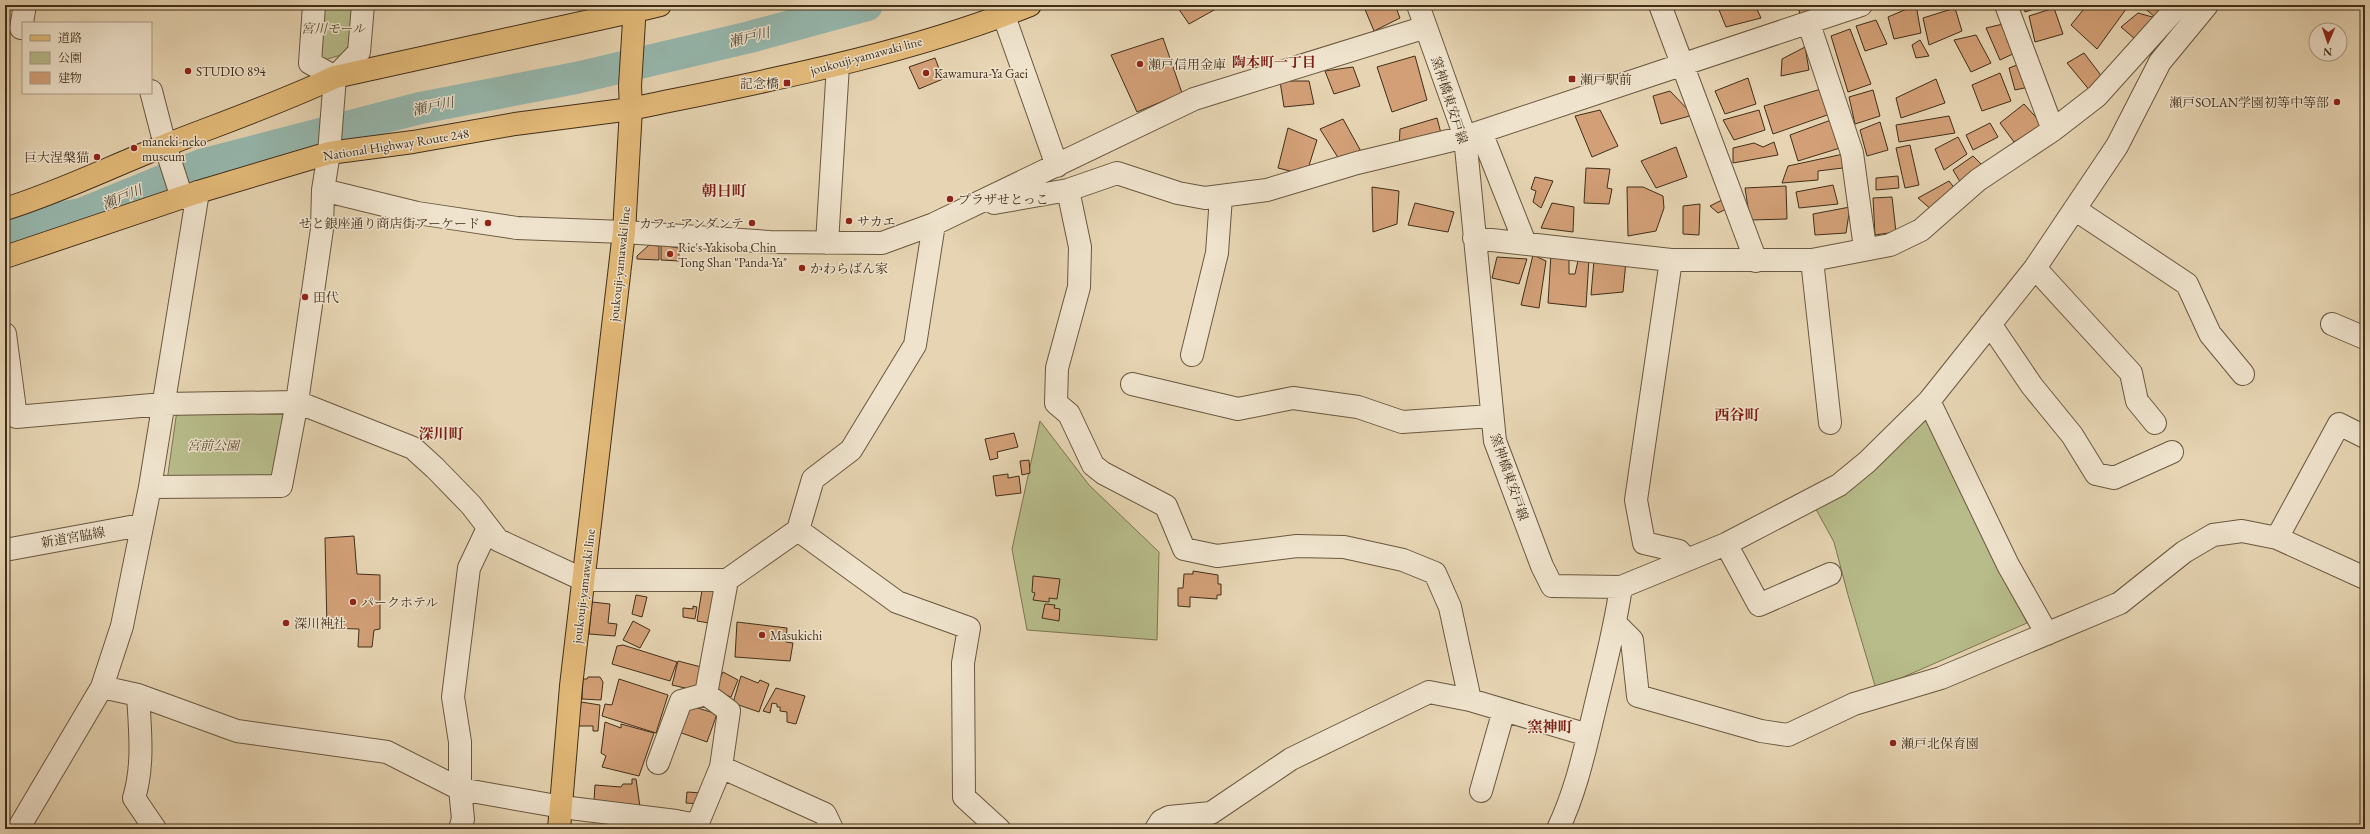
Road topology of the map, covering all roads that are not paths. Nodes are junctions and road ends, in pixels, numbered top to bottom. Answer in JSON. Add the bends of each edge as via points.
{"nodes":[{"id":1,"x":25,"y":5,"type":"edge"},
{"id":2,"x":314,"y":5,"type":"edge"},
{"id":3,"x":363,"y":5,"type":"edge"},
{"id":4,"x":660,"y":5,"type":"edge"},
{"id":5,"x":1030,"y":5,"type":"edge"},
{"id":6,"x":1418,"y":5,"type":"edge"},
{"id":7,"x":1660,"y":5,"type":"edge"},
{"id":8,"x":1861,"y":5,"type":"edge"},
{"id":9,"x":2006,"y":5,"type":"edge"},
{"id":10,"x":2179,"y":5,"type":"edge"},
{"id":11,"x":2207,"y":5,"type":"edge"},
{"id":12,"x":634,"y":15,"type":"edge"},
{"id":13,"x":1004,"y":16,"type":"junction"},
{"id":14,"x":1809,"y":24,"type":"junction"},
{"id":15,"x":16,"y":27,"type":"edge"},
{"id":16,"x":1426,"y":27,"type":"junction"},
{"id":17,"x":838,"y":64,"type":"junction"},
{"id":18,"x":1682,"y":64,"type":"junction"},
{"id":19,"x":334,"y":84,"type":"junction"},
{"id":20,"x":152,"y":94,"type":"edge"},
{"id":21,"x":631,"y":109,"type":"junction"},
{"id":22,"x":2053,"y":130,"type":"junction"},
{"id":23,"x":1473,"y":134,"type":"junction"},
{"id":24,"x":329,"y":148,"type":"junction"},
{"id":25,"x":166,"y":150,"type":"junction"},
{"id":26,"x":1057,"y":166,"type":"junction"},
{"id":27,"x":323,"y":190,"type":"junction"},
{"id":28,"x":1068,"y":190,"type":"junction"},
{"id":29,"x":186,"y":192,"type":"junction"},
{"id":30,"x":1221,"y":197,"type":"junction"},
{"id":31,"x":966,"y":208,"type":"junction"},
{"id":32,"x":5,"y":209,"type":"edge"},
{"id":33,"x":2076,"y":210,"type":"junction"},
{"id":34,"x":934,"y":224,"type":"junction"},
{"id":35,"x":624,"y":232,"type":"junction"},
{"id":36,"x":1474,"y":238,"type":"junction"},
{"id":37,"x":827,"y":243,"type":"junction"},
{"id":38,"x":1525,"y":243,"type":"junction"},
{"id":39,"x":1865,"y":248,"type":"junction"},
{"id":40,"x":5,"y":257,"type":"edge"},
{"id":41,"x":1671,"y":260,"type":"junction"},
{"id":42,"x":1812,"y":260,"type":"junction"},
{"id":43,"x":1756,"y":261,"type":"junction"},
{"id":44,"x":2035,"y":268,"type":"junction"},
{"id":45,"x":1990,"y":324,"type":"junction"},
{"id":46,"x":2332,"y":324,"type":"dead end"},
{"id":47,"x":5,"y":334,"type":"edge"},
{"id":48,"x":2365,"y":338,"type":"edge"},
{"id":49,"x":1192,"y":355,"type":"dead end"},
{"id":50,"x":2243,"y":374,"type":"dead end"},
{"id":51,"x":1132,"y":384,"type":"dead end"},
{"id":52,"x":1928,"y":400,"type":"junction"},
{"id":53,"x":297,"y":402,"type":"junction"},
{"id":54,"x":163,"y":404,"type":"junction"},
{"id":55,"x":1492,"y":416,"type":"junction"},
{"id":56,"x":2155,"y":422,"type":"dead end"},
{"id":57,"x":1830,"y":423,"type":"dead end"},
{"id":58,"x":2365,"y":437,"type":"edge"},
{"id":59,"x":2172,"y":452,"type":"dead end"},
{"id":60,"x":150,"y":487,"type":"junction"},
{"id":61,"x":141,"y":525,"type":"junction"},
{"id":62,"x":488,"y":528,"type":"junction"},
{"id":63,"x":798,"y":530,"type":"junction"},
{"id":64,"x":2277,"y":538,"type":"junction"},
{"id":65,"x":1726,"y":544,"type":"junction"},
{"id":66,"x":5,"y":550,"type":"edge"},
{"id":67,"x":1687,"y":560,"type":"junction"},
{"id":68,"x":1830,"y":574,"type":"dead end"},
{"id":69,"x":2365,"y":578,"type":"edge"},
{"id":70,"x":584,"y":580,"type":"junction"},
{"id":71,"x":727,"y":580,"type":"junction"},
{"id":72,"x":1621,"y":586,"type":"junction"},
{"id":73,"x":1616,"y":624,"type":"junction"},
{"id":74,"x":2047,"y":634,"type":"junction"},
{"id":75,"x":102,"y":687,"type":"junction"},
{"id":76,"x":706,"y":694,"type":"junction"},
{"id":77,"x":138,"y":695,"type":"junction"},
{"id":78,"x":1470,"y":700,"type":"junction"},
{"id":79,"x":1504,"y":710,"type":"junction"},
{"id":80,"x":1588,"y":735,"type":"junction"},
{"id":81,"x":658,"y":762,"type":"dead end"},
{"id":82,"x":721,"y":767,"type":"junction"},
{"id":83,"x":460,"y":788,"type":"junction"},
{"id":84,"x":1481,"y":791,"type":"dead end"},
{"id":85,"x":562,"y":807,"type":"junction"},
{"id":86,"x":674,"y":825,"type":"edge"},
{"id":87,"x":18,"y":829,"type":"edge"},
{"id":88,"x":155,"y":829,"type":"edge"},
{"id":89,"x":460,"y":829,"type":"edge"},
{"id":90,"x":559,"y":829,"type":"edge"},
{"id":91,"x":832,"y":829,"type":"edge"},
{"id":92,"x":999,"y":829,"type":"edge"},
{"id":93,"x":1156,"y":829,"type":"edge"},
{"id":94,"x":1558,"y":829,"type":"edge"}],
"edges":[{"from":1,"to":15,"type":"street"},
{"from":2,"to":19,"type":"street","via":[[310,63]]},
{"from":3,"to":19,"type":"street","via":[[359,52]]},
{"from":4,"to":12,"type":"main road"},
{"from":5,"to":13,"type":"main road","name":"joukouji-yamawaki line"},
{"from":6,"to":16,"type":"street","name":"窯神橋東安戸線"},
{"from":7,"to":18,"type":"street"},
{"from":8,"to":14,"type":"street"},
{"from":9,"to":22,"type":"street"},
{"from":10,"to":22,"type":"street","via":[[2097,96]]},
{"from":11,"to":33,"type":"street","via":[[2160,62],[2117,146]]},
{"from":12,"to":19,"type":"main road"},
{"from":12,"to":21,"type":"main road"},
{"from":13,"to":17,"type":"main road","name":"joukouji-yamawaki line"},
{"from":13,"to":26,"type":"street"},
{"from":14,"to":18,"type":"street"},
{"from":14,"to":39,"type":"street","via":[[1852,153]]},
{"from":16,"to":23,"type":"street","name":"窯神橋東安戸線"},
{"from":16,"to":26,"type":"street","via":[[1194,99]]},
{"from":17,"to":21,"type":"main road","name":"joukouji-yamawaki line"},
{"from":17,"to":37,"type":"street"},
{"from":18,"to":23,"type":"street"},
{"from":18,"to":43,"type":"street"},
{"from":19,"to":24,"type":"street"},
{"from":19,"to":25,"type":"main road","via":[[303,92]]},
{"from":20,"to":25,"type":"street"},
{"from":21,"to":24,"type":"main road","name":"National Highway Route 248","via":[[515,124],[413,142]]},
{"from":21,"to":35,"type":"main road","name":"joukouji-yamawaki line"},
{"from":22,"to":39,"type":"street","via":[[1978,180],[1921,230],[1890,245]]},
{"from":23,"to":30,"type":"street","via":[[1358,163],[1267,190]]},
{"from":23,"to":36,"type":"street","name":"窯神橋東安戸線"},
{"from":23,"to":38,"type":"street"},
{"from":24,"to":27,"type":"street"},
{"from":24,"to":29,"type":"main road","name":"National Highway Route 248"},
{"from":25,"to":29,"type":"street"},
{"from":25,"to":32,"type":"main road"},
{"from":26,"to":31,"type":"street"},
{"from":27,"to":35,"type":"street","via":[[417,213],[517,228]]},
{"from":27,"to":53,"type":"street","via":[[322,229]]},
{"from":28,"to":30,"type":"street","via":[[1117,173],[1178,193],[1205,198]]},
{"from":28,"to":31,"type":"street"},
{"from":28,"to":78,"type":"street","via":[[1080,247],[1079,287],[1057,368],[1056,403],[1069,414],[1093,465],[1103,473],[1166,506],[1184,548],[1217,556],[1297,546],[1344,547],[1403,560],[1435,573],[1450,607]]},
{"from":29,"to":40,"type":"main road","name":"National Highway Route 248"},
{"from":29,"to":54,"type":"street"},
{"from":30,"to":49,"type":"street","via":[[1217,253]]},
{"from":31,"to":34,"type":"street"},
{"from":33,"to":44,"type":"street"},
{"from":33,"to":50,"type":"street","via":[[2187,284],[2210,334]]},
{"from":34,"to":37,"type":"street","via":[[882,243]]},
{"from":34,"to":63,"type":"street","via":[[915,345],[851,450],[813,479]]},
{"from":35,"to":37,"type":"street","via":[[770,242]]},
{"from":35,"to":70,"type":"main road","name":"joukouji-yamawaki line"},
{"from":36,"to":38,"type":"street"},
{"from":36,"to":55,"type":"street","name":"窯神橋東安戸線"},
{"from":38,"to":41,"type":"street"},
{"from":39,"to":42,"type":"street"},
{"from":41,"to":43,"type":"street"},
{"from":41,"to":67,"type":"street","via":[[1636,500],[1644,543],[1679,551]]},
{"from":42,"to":43,"type":"street"},
{"from":42,"to":57,"type":"street"},
{"from":44,"to":45,"type":"street"},
{"from":44,"to":56,"type":"street","via":[[2132,373],[2137,401]]},
{"from":45,"to":52,"type":"street"},
{"from":45,"to":59,"type":"street","via":[[2032,386],[2072,435],[2096,474],[2114,478]]},
{"from":46,"to":48,"type":"street"},
{"from":47,"to":54,"type":"street","via":[[16,417]]},
{"from":51,"to":55,"type":"street","via":[[1238,409],[1294,398],[1358,407],[1402,422]]},
{"from":52,"to":65,"type":"street","via":[[1867,462],[1839,485]]},
{"from":52,"to":74,"type":"street","via":[[2008,565]]},
{"from":53,"to":54,"type":"street"},
{"from":53,"to":60,"type":"street","via":[[281,486]]},
{"from":53,"to":62,"type":"street","via":[[413,448],[466,500]]},
{"from":54,"to":60,"type":"street"},
{"from":55,"to":72,"type":"street","name":"窯神橋東安戸線","via":[[1495,441],[1552,586]]},
{"from":58,"to":64,"type":"street","via":[[2339,424]]},
{"from":60,"to":61,"type":"street"},
{"from":61,"to":66,"type":"street","name":"新道宮脇線"},
{"from":61,"to":75,"type":"street","via":[[122,626]]},
{"from":62,"to":70,"type":"street","via":[[498,540]]},
{"from":62,"to":83,"type":"street","via":[[469,568],[453,697],[460,742]]},
{"from":63,"to":71,"type":"street"},
{"from":63,"to":92,"type":"street","via":[[897,602],[969,628],[963,663],[964,797]]},
{"from":64,"to":69,"type":"street"},
{"from":64,"to":74,"type":"street","via":[[2242,531],[2213,535],[2184,552],[2120,603]]},
{"from":65,"to":67,"type":"street"},
{"from":65,"to":68,"type":"street","via":[[1758,605]]},
{"from":67,"to":72,"type":"street"},
{"from":70,"to":71,"type":"street"},
{"from":70,"to":85,"type":"main road","name":"joukouji-yamawaki line","via":[[571,686]]},
{"from":71,"to":76,"type":"street"},
{"from":72,"to":73,"type":"street"},
{"from":73,"to":74,"type":"street","via":[[1632,640],[1638,696],[1761,731],[1788,735],[1854,704],[1941,678]]},
{"from":73,"to":80,"type":"street"},
{"from":75,"to":77,"type":"street"},
{"from":75,"to":87,"type":"street"},
{"from":76,"to":81,"type":"street","via":[[681,701]]},
{"from":76,"to":82,"type":"street","via":[[728,711]]},
{"from":77,"to":83,"type":"street","via":[[237,731],[386,752]]},
{"from":77,"to":88,"type":"street","via":[[140,742],[138,785],[134,798]]},
{"from":78,"to":79,"type":"street"},
{"from":78,"to":93,"type":"street","via":[[1429,692],[1291,759],[1211,813],[1168,817],[1160,821]]},
{"from":79,"to":80,"type":"street"},
{"from":79,"to":84,"type":"street"},
{"from":80,"to":94,"type":"street","via":[[1572,799]]},
{"from":82,"to":86,"type":"street","via":[[697,825]]},
{"from":82,"to":91,"type":"street","via":[[825,814]]},
{"from":83,"to":85,"type":"street"},
{"from":83,"to":89,"type":"street","via":[[463,819]]},
{"from":85,"to":86,"type":"street"},
{"from":85,"to":90,"type":"main road","name":"joukouji-yamawaki line"}]}
